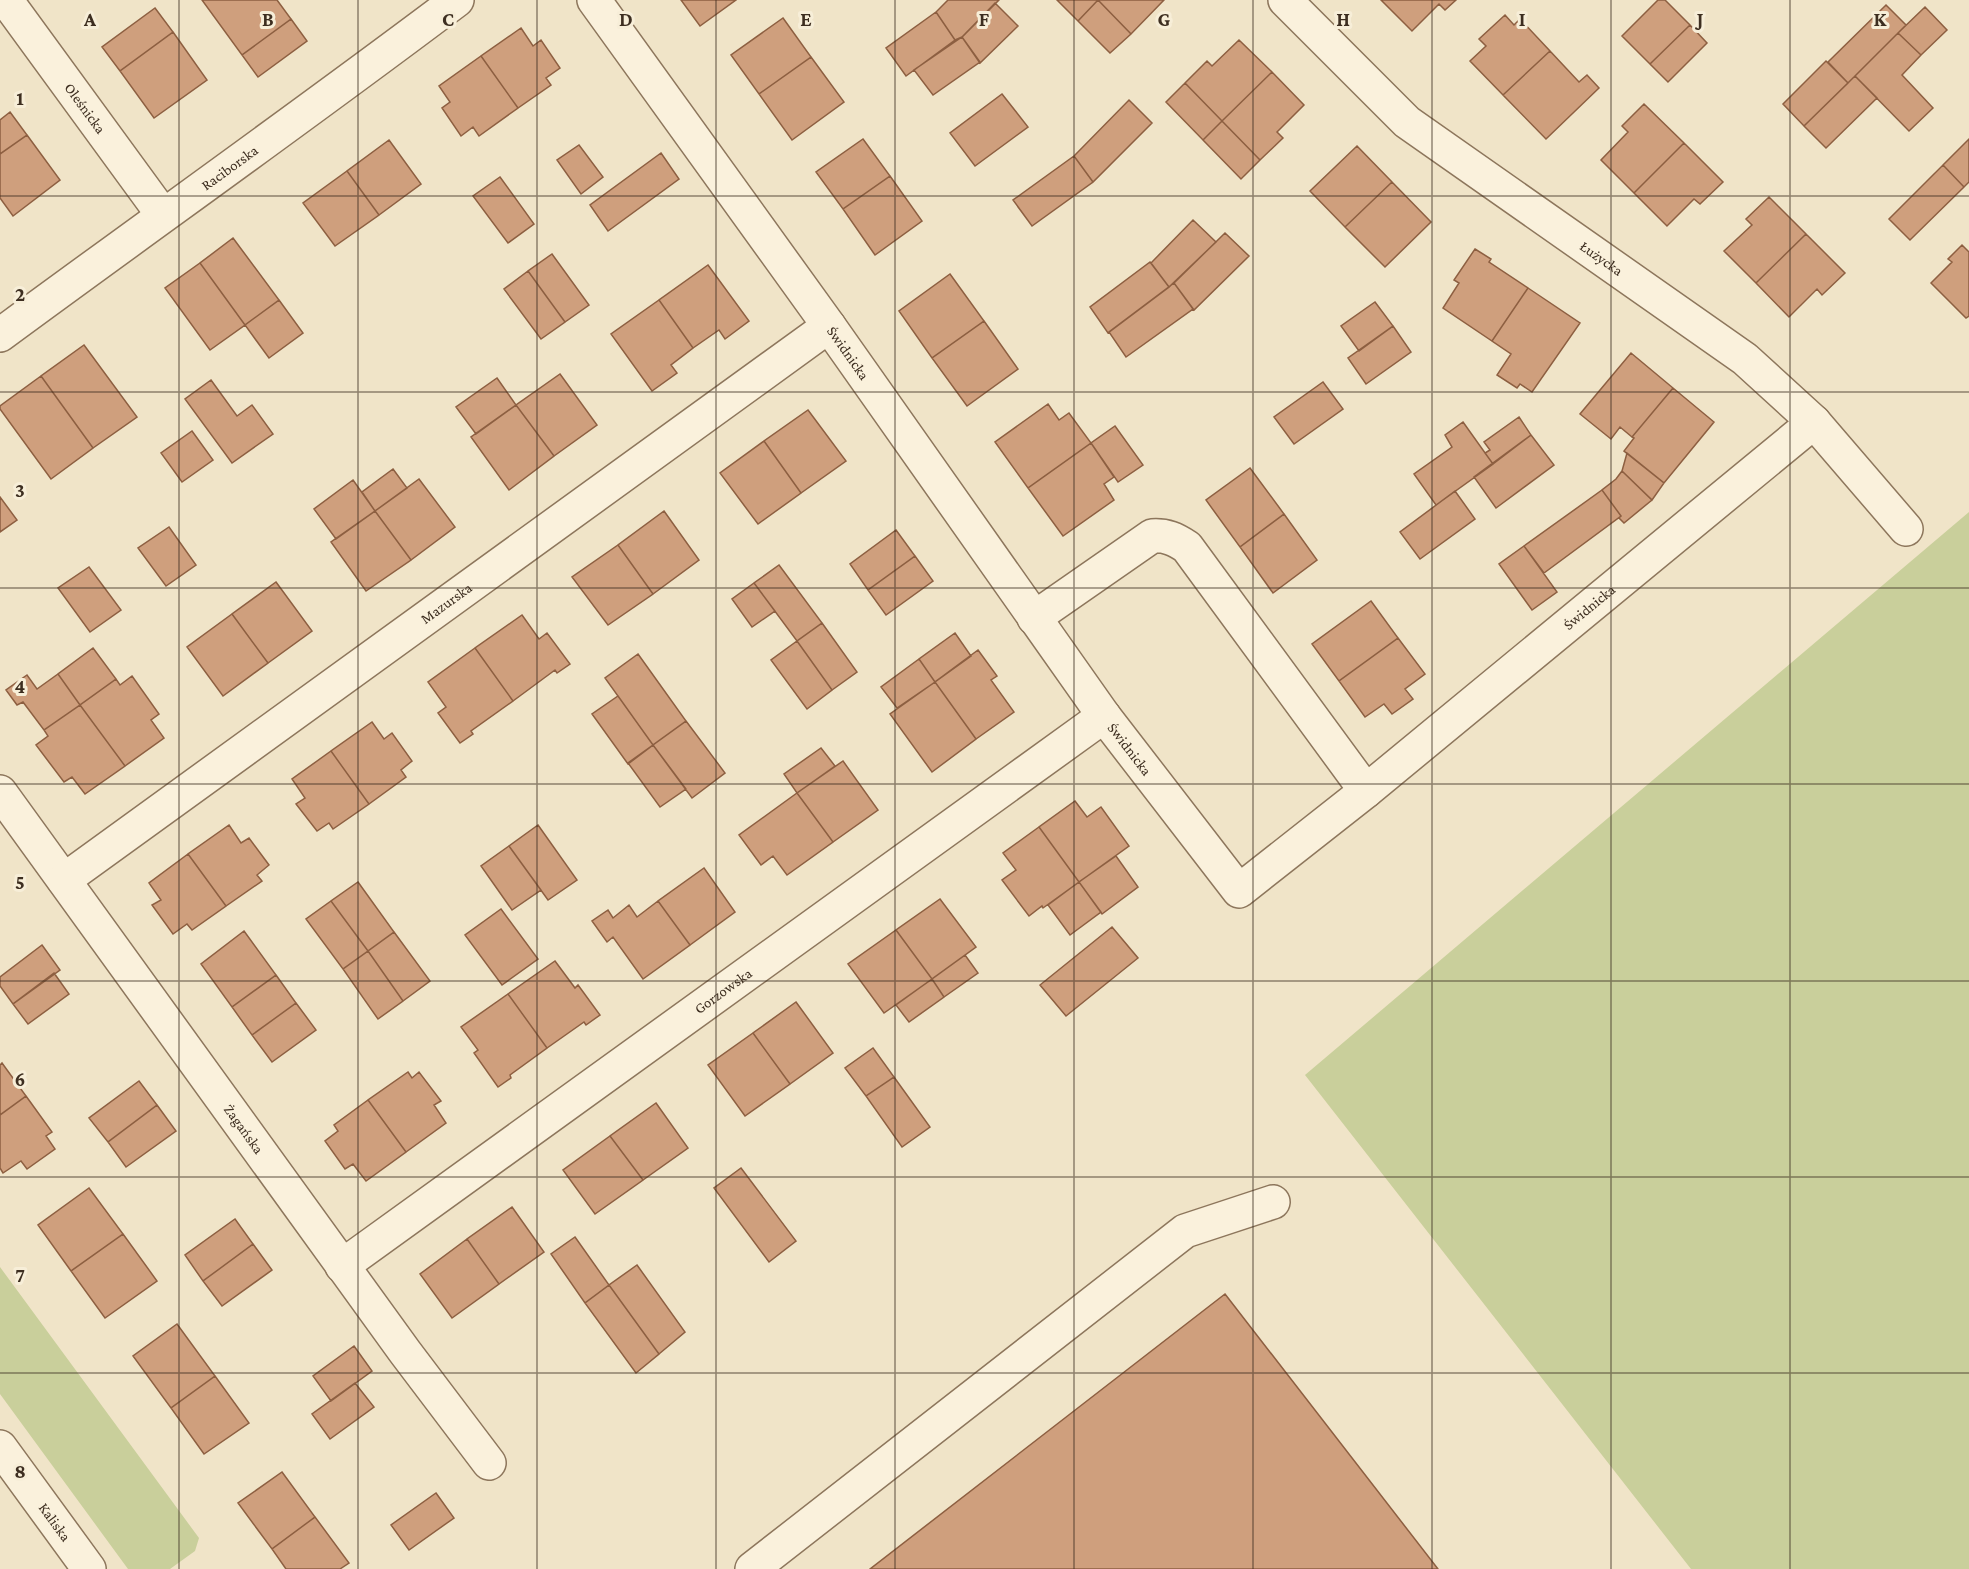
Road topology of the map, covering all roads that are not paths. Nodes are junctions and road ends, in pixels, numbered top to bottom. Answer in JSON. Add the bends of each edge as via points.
{"nodes":[{"id":1,"x":6,"y":0,"type":"edge"},
{"id":2,"x":457,"y":0,"type":"edge"},
{"id":3,"x":594,"y":0,"type":"edge"},
{"id":4,"x":1285,"y":0,"type":"edge"},
{"id":5,"x":163,"y":215,"type":"junction"},
{"id":6,"x":829,"y":327,"type":"junction"},
{"id":7,"x":0,"y":334,"type":"edge"},
{"id":8,"x":1814,"y":422,"type":"junction"},
{"id":9,"x":1906,"y":529,"type":"dead end"},
{"id":10,"x":1034,"y":618,"type":"junction"},
{"id":11,"x":1104,"y":716,"type":"junction"},
{"id":12,"x":1366,"y":791,"type":"junction"},
{"id":13,"x":0,"y":792,"type":"edge"},
{"id":14,"x":64,"y":880,"type":"junction"},
{"id":15,"x":1273,"y":1202,"type":"dead end"},
{"id":16,"x":342,"y":1266,"type":"junction"},
{"id":17,"x":0,"y":1447,"type":"edge"},
{"id":18,"x":489,"y":1462,"type":"dead end"},
{"id":19,"x":89,"y":1569,"type":"edge"},
{"id":20,"x":752,"y":1569,"type":"edge"}],
"edges":[{"from":1,"to":5,"type":"street","name":"Oleśnicka"},
{"from":2,"to":5,"type":"street","name":"Raciborska"},
{"from":3,"to":6,"type":"street","name":"Świdnicka"},
{"from":4,"to":8,"type":"street","name":"Łużycka","via":[[1407,122],[1745,359]]},
{"from":5,"to":7,"type":"street","name":"Raciborska"},
{"from":6,"to":10,"type":"street","name":"Świdnicka"},
{"from":6,"to":14,"type":"street","name":"Mazurska"},
{"from":8,"to":9,"type":"street","name":"Łużycka"},
{"from":8,"to":12,"type":"street","name":"Świdnicka"},
{"from":10,"to":11,"type":"street","name":"Świdnicka"},
{"from":10,"to":12,"type":"street","via":[[1152,536],[1178,540],[1187,547]]},
{"from":11,"to":12,"type":"street","name":"Świdnicka","via":[[1239,891]]},
{"from":11,"to":16,"type":"street","name":"Gorzowska"},
{"from":13,"to":14,"type":"street","name":"Żagańska"},
{"from":14,"to":16,"type":"street","name":"Żagańska"},
{"from":15,"to":20,"type":"street","via":[[1185,1231]]},
{"from":16,"to":18,"type":"street","name":"Żagańska"},
{"from":17,"to":19,"type":"street","name":"Kaliska"}]}
